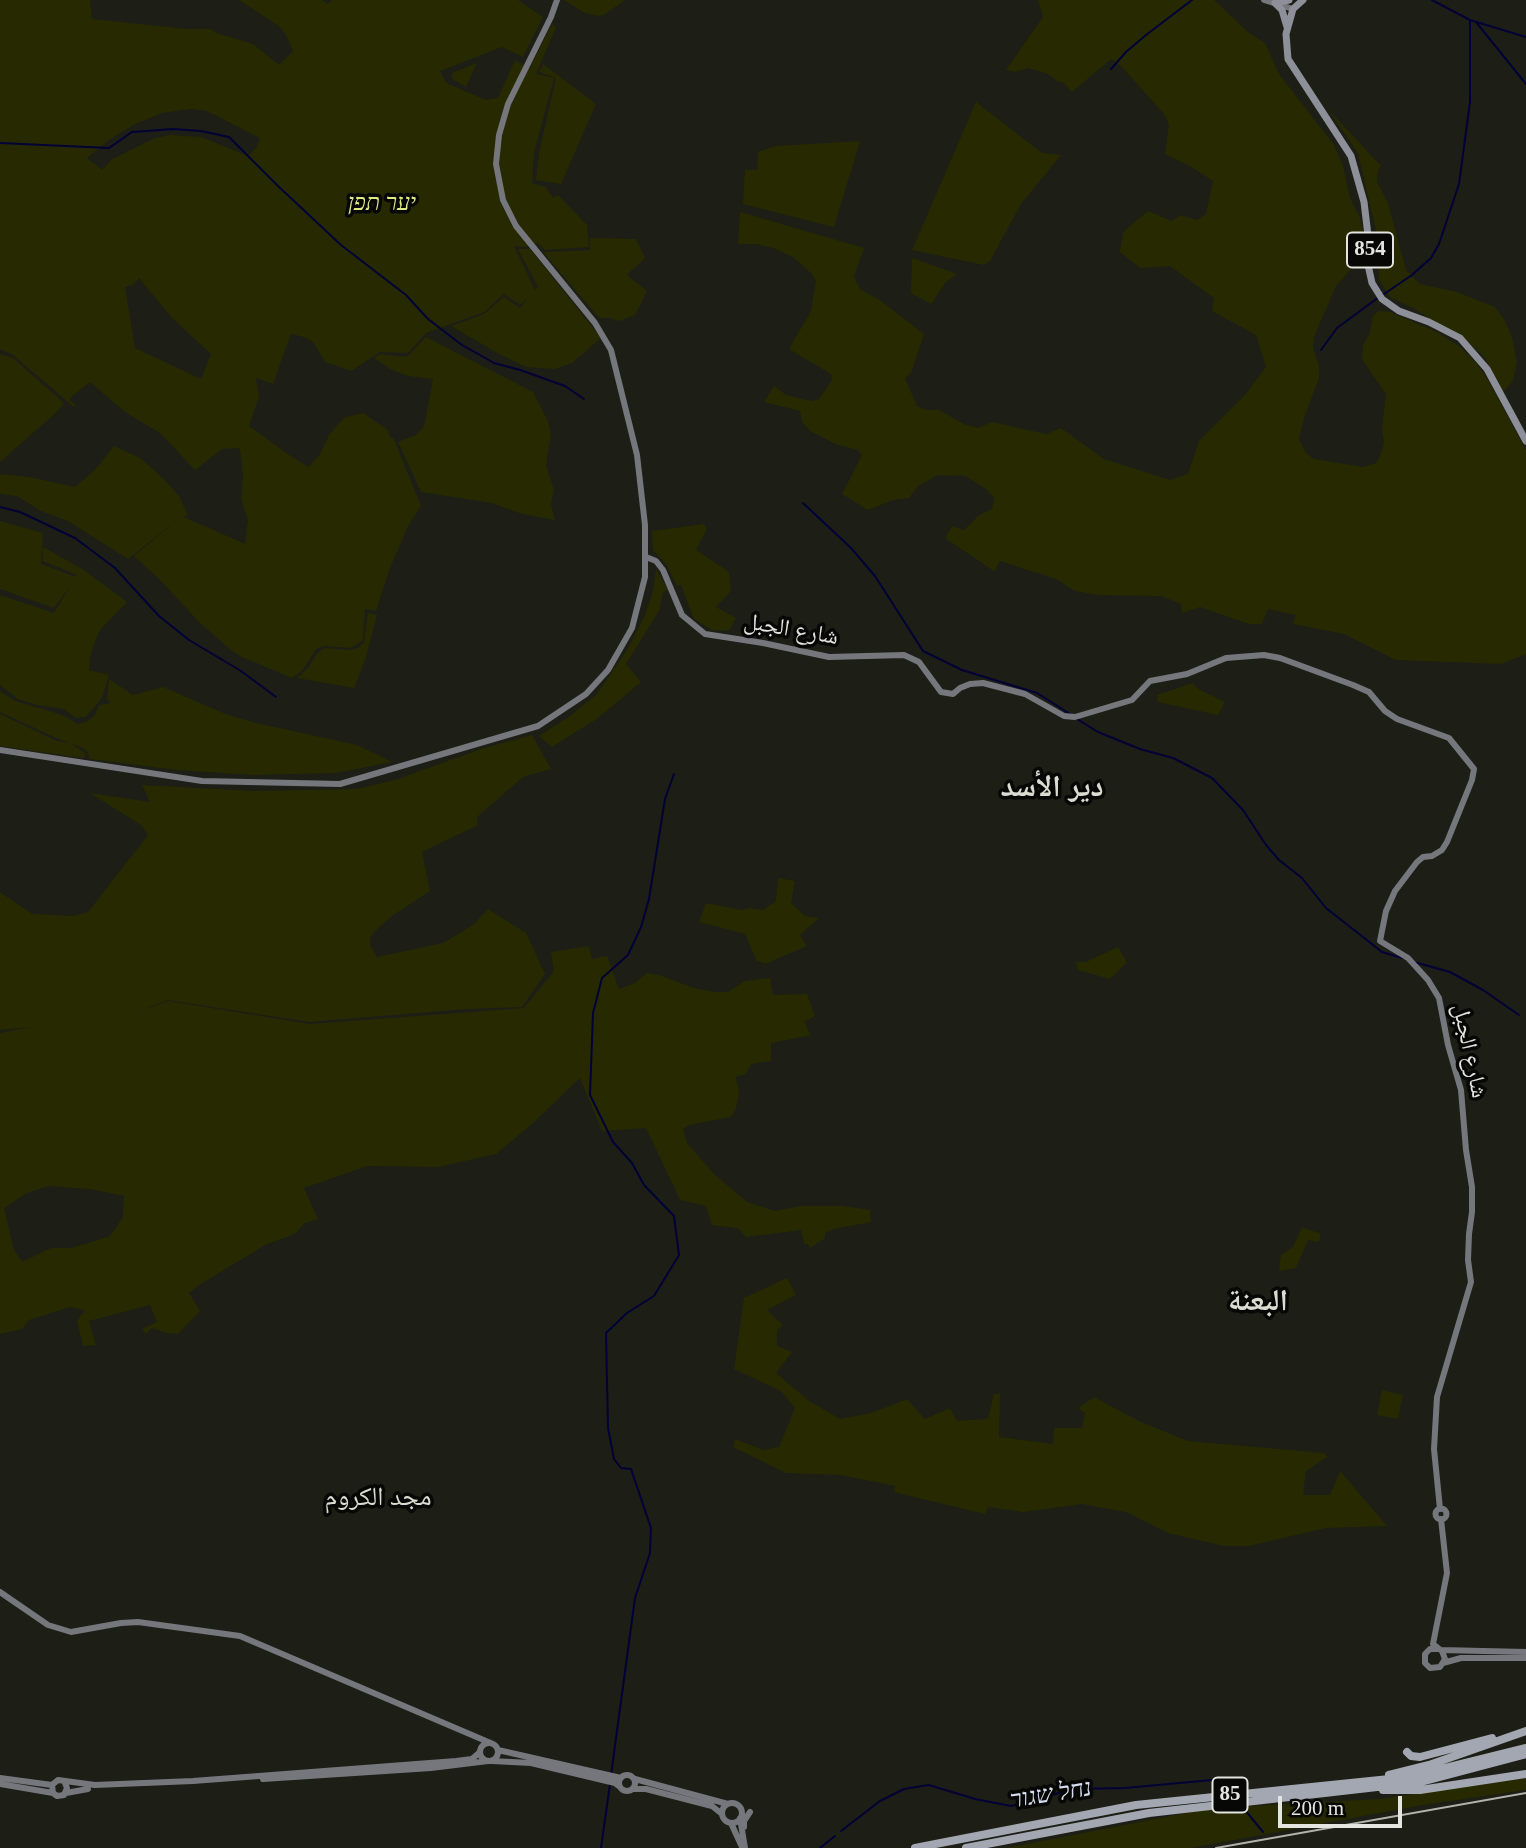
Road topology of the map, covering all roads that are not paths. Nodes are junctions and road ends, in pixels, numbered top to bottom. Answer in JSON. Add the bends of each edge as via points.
{"nodes":[{"id":1,"x":557,"y":0,"type":"edge"},
{"id":2,"x":1264,"y":0,"type":"edge"},
{"id":3,"x":1289,"y":0,"type":"edge"},
{"id":4,"x":1303,"y":0,"type":"edge"},
{"id":5,"x":1275,"y":3,"type":"junction"},
{"id":6,"x":1293,"y":9,"type":"junction"},
{"id":7,"x":1287,"y":29,"type":"junction"},
{"id":8,"x":1526,"y":441,"type":"edge"},
{"id":9,"x":646,"y":557,"type":"junction"},
{"id":10,"x":0,"y":750,"type":"edge"},
{"id":11,"x":0,"y":1592,"type":"edge"},
{"id":12,"x":1443,"y":1594,"type":"junction"},
{"id":13,"x":1438,"y":1649,"type":"junction"},
{"id":14,"x":1427,"y":1651,"type":"junction"},
{"id":15,"x":1526,"y":1652,"type":"edge"},
{"id":16,"x":1526,"y":1658,"type":"edge"},
{"id":17,"x":1443,"y":1663,"type":"junction"},
{"id":18,"x":1526,"y":1731,"type":"edge"},
{"id":19,"x":472,"y":1734,"type":"junction"},
{"id":20,"x":1513,"y":1735,"type":"junction"},
{"id":21,"x":496,"y":1747,"type":"junction"},
{"id":22,"x":1526,"y":1748,"type":"edge"},
{"id":23,"x":481,"y":1750,"type":"junction"},
{"id":24,"x":1407,"y":1752,"type":"dead end"},
{"id":25,"x":1526,"y":1754,"type":"edge"},
{"id":26,"x":490,"y":1761,"type":"junction"},
{"id":27,"x":1526,"y":1774,"type":"edge"},
{"id":28,"x":0,"y":1778,"type":"edge"},
{"id":29,"x":621,"y":1778,"type":"junction"},
{"id":30,"x":635,"y":1779,"type":"junction"},
{"id":31,"x":65,"y":1783,"type":"junction"},
{"id":32,"x":0,"y":1784,"type":"edge"},
{"id":33,"x":1349,"y":1784,"type":"junction"},
{"id":34,"x":619,"y":1786,"type":"junction"},
{"id":35,"x":52,"y":1789,"type":"junction"},
{"id":36,"x":633,"y":1789,"type":"junction"},
{"id":37,"x":1366,"y":1789,"type":"junction"},
{"id":38,"x":66,"y":1793,"type":"junction"},
{"id":39,"x":728,"y":1804,"type":"junction"},
{"id":40,"x":750,"y":1812,"type":"dead end"},
{"id":41,"x":722,"y":1814,"type":"junction"},
{"id":42,"x":740,"y":1818,"type":"junction"},
{"id":43,"x":731,"y":1823,"type":"junction"},
{"id":44,"x":744,"y":1840,"type":"junction"},
{"id":45,"x":744,"y":1848,"type":"edge"},
{"id":46,"x":915,"y":1848,"type":"edge"},
{"id":47,"x":966,"y":1848,"type":"edge"}],
"edges":[{"from":1,"to":9,"type":"street","via":[[502,121],[496,151],[498,181],[516,226],[595,323],[611,350],[637,455]]},
{"from":2,"to":5,"type":"street"},
{"from":3,"to":5,"type":"main road"},
{"from":4,"to":6,"type":"main road"},
{"from":5,"to":6,"type":"street"},
{"from":5,"to":7,"type":"main road"},
{"from":6,"to":7,"type":"main road","number":"854"},
{"from":7,"to":8,"type":"main road","number":"854","via":[[1288,59],[1351,156],[1364,202],[1372,283],[1382,299],[1399,311],[1460,338],[1486,369]]},
{"from":9,"to":10,"type":"street","via":[[644,586],[632,628],[608,670],[586,694],[538,726],[431,758],[340,784],[202,781]]},
{"from":9,"to":12,"type":"street","name":"شارع الجبل","via":[[663,570],[682,615],[705,634],[829,657],[904,655],[919,662],[941,692],[953,694],[970,684],[983,683],[1025,694],[1064,716],[1132,700],[1150,681],[1187,674],[1226,658],[1280,657],[1369,692],[1397,719],[1449,738],[1474,769],[1447,842],[1432,856],[1423,856],[1395,891],[1380,941],[1408,958],[1439,998],[1461,1090],[1472,1187],[1471,1282],[1437,1397],[1434,1449],[1440,1508],[1446,1514],[1441,1519],[1447,1573]]},
{"from":11,"to":19,"type":"street","via":[[48,1625],[71,1632],[138,1622],[240,1636]]},
{"from":12,"to":13,"type":"street","via":[[1433,1640]]},
{"from":12,"to":14,"type":"street"},
{"from":13,"to":14,"type":"street"},
{"from":13,"to":15,"type":"street"},
{"from":13,"to":17,"type":"street"},
{"from":14,"to":17,"type":"street","via":[[1427,1666],[1437,1668]]},
{"from":16,"to":17,"type":"street","via":[[1461,1658]]},
{"from":18,"to":20,"type":"highway"},
{"from":19,"to":21,"type":"street"},
{"from":19,"to":23,"type":"street"},
{"from":20,"to":24,"type":"highway","via":[[1420,1758]]},
{"from":20,"to":33,"type":"highway","via":[[1429,1765]]},
{"from":21,"to":23,"type":"street","via":[[487,1744]]},
{"from":21,"to":26,"type":"street","via":[[497,1758]]},
{"from":21,"to":29,"type":"street"},
{"from":22,"to":33,"type":"highway","number":"85","via":[[1420,1775]]},
{"from":23,"to":26,"type":"street","via":[[482,1758]]},
{"from":23,"to":31,"type":"street","via":[[472,1759],[456,1761],[110,1785]]},
{"from":25,"to":37,"type":"highway","number":"85","via":[[1421,1782]]},
{"from":26,"to":34,"type":"street","via":[[531,1763]]},
{"from":26,"to":38,"type":"street"},
{"from":27,"to":37,"type":"highway","via":[[1402,1792]]},
{"from":28,"to":35,"type":"street"},
{"from":29,"to":30,"type":"street","via":[[628,1774]]},
{"from":29,"to":34,"type":"street"},
{"from":30,"to":36,"type":"street"},
{"from":30,"to":39,"type":"street"},
{"from":31,"to":35,"type":"street","via":[[58,1780]]},
{"from":31,"to":38,"type":"street"},
{"from":32,"to":35,"type":"street"},
{"from":33,"to":46,"type":"highway","number":"85","via":[[1136,1805]]},
{"from":34,"to":36,"type":"street","via":[[625,1791]]},
{"from":35,"to":38,"type":"street","via":[[59,1796]]},
{"from":36,"to":41,"type":"street","via":[[712,1806]]},
{"from":37,"to":47,"type":"highway","number":"85","via":[[1149,1812]]},
{"from":39,"to":41,"type":"street"},
{"from":39,"to":42,"type":"street","via":[[740,1808]]},
{"from":40,"to":44,"type":"street","via":[[744,1821]]},
{"from":41,"to":43,"type":"street"},
{"from":42,"to":43,"type":"street"},
{"from":42,"to":44,"type":"street"},
{"from":43,"to":45,"type":"street"},
{"from":44,"to":45,"type":"street"}]}
